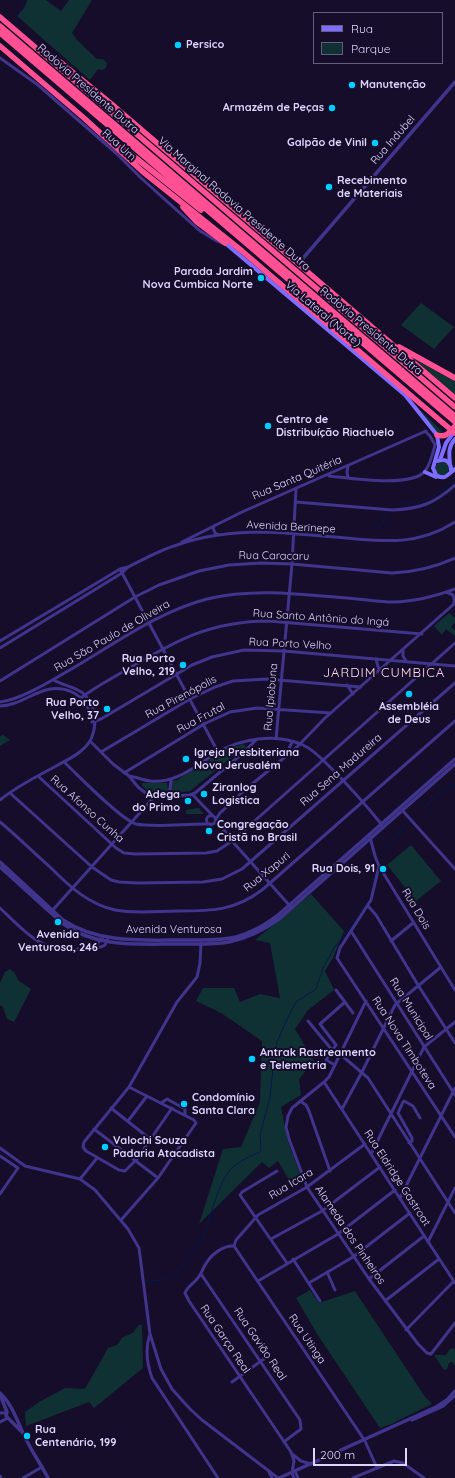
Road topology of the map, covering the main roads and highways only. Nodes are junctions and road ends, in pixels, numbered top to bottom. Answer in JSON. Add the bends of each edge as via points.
{"nodes":[{"id":1,"x":0,"y":17,"type":"edge"},
{"id":2,"x":0,"y":26,"type":"edge"},
{"id":3,"x":0,"y":33,"type":"edge"},
{"id":4,"x":0,"y":46,"type":"edge"},
{"id":5,"x":37,"y":49,"type":"junction"},
{"id":6,"x":116,"y":145,"type":"junction"},
{"id":7,"x":160,"y":185,"type":"junction"},
{"id":8,"x":232,"y":231,"type":"junction"},
{"id":9,"x":225,"y":243,"type":"joint"},
{"id":10,"x":385,"y":338,"type":"junction"},
{"id":11,"x":455,"y":378,"type":"edge"},
{"id":12,"x":455,"y":398,"type":"edge"},
{"id":13,"x":455,"y":406,"type":"edge"},
{"id":14,"x":452,"y":415,"type":"edge"},
{"id":15,"x":455,"y":422,"type":"edge"},
{"id":16,"x":455,"y":426,"type":"edge"},
{"id":17,"x":455,"y":432,"type":"edge"},
{"id":18,"x":437,"y":435,"type":"junction"},
{"id":19,"x":455,"y":439,"type":"edge"},
{"id":20,"x":440,"y":460,"type":"junction"},
{"id":21,"x":435,"y":463,"type":"junction"},
{"id":22,"x":450,"y":464,"type":"junction"},
{"id":23,"x":453,"y":470,"type":"edge"},
{"id":24,"x":425,"y":472,"type":"road end"},
{"id":25,"x":439,"y":477,"type":"junction"}],
"edges":[{"from":1,"to":5,"type":"highway","name":"Via Marginal Rodovia Presidente Dutra"},
{"from":2,"to":14,"type":"highway","name":"Rodovia Presidente Dutra"},
{"from":3,"to":8,"type":"highway","name":"Rodovia Presidente Dutra"},
{"from":4,"to":6,"type":"highway","name":"Rodovia Presidente Dutra"},
{"from":5,"to":10,"type":"highway","via":[[60,62]]},
{"from":5,"to":13,"type":"highway","name":"Via Marginal Rodovia Presidente Dutra"},
{"from":6,"to":7,"type":"highway","name":"Rodovia Presidente Dutra"},
{"from":6,"to":8,"type":"highway"},
{"from":7,"to":9,"type":"highway","via":[[197,222]]},
{"from":7,"to":17,"type":"highway","name":"Rodovia Presidente Dutra","bridge":true,"via":[[242,251]]},
{"from":8,"to":14,"type":"highway","name":"Rodovia Presidente Dutra"},
{"from":9,"to":18,"type":"main road","name":"Via Lateral (Norte)","via":[[408,399]]},
{"from":10,"to":11,"type":"highway"},
{"from":10,"to":12,"type":"highway"},
{"from":14,"to":15,"type":"highway","name":"Rodovia Presidente Dutra"},
{"from":16,"to":18,"type":"highway","via":[[446,435]]},
{"from":17,"to":20,"type":"main road","via":[[446,442]]},
{"from":18,"to":21,"type":"main road","via":[[439,447]]},
{"from":19,"to":22,"type":"main road","via":[[449,451]]},
{"from":20,"to":21,"type":"main road"},
{"from":20,"to":22,"type":"main road"},
{"from":21,"to":25,"type":"main road","via":[[433,470]]},
{"from":22,"to":23,"type":"main road"},
{"from":23,"to":25,"type":"main road","via":[[446,477]]},
{"from":24,"to":25,"type":"main road"}]}
